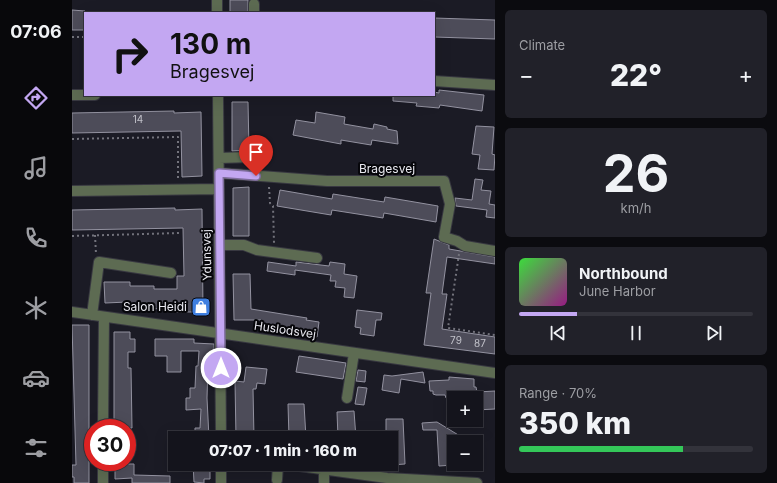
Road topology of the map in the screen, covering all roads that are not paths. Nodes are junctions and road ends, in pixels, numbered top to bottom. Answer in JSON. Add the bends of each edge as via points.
{"nodes":[{"id":1,"x":217,"y":0,"type":"edge"},
{"id":2,"x":217,"y":12,"type":"edge"},
{"id":3,"x":435,"y":80,"type":"edge"},
{"id":4,"x":495,"y":85,"type":"edge"},
{"id":5,"x":72,"y":95,"type":"edge"},
{"id":6,"x":84,"y":95,"type":"edge"},
{"id":7,"x":218,"y":96,"type":"edge"},
{"id":8,"x":251,"y":157,"type":"dead end"},
{"id":9,"x":219,"y":158,"type":"junction"},
{"id":10,"x":219,"y":173,"type":"junction"},
{"id":11,"x":219,"y":189,"type":"junction"},
{"id":12,"x":72,"y":191,"type":"edge"},
{"id":13,"x":220,"y":245,"type":"junction"},
{"id":14,"x":495,"y":251,"type":"edge"},
{"id":15,"x":317,"y":258,"type":"dead end"},
{"id":16,"x":170,"y":273,"type":"dead end"},
{"id":17,"x":72,"y":312,"type":"edge"},
{"id":18,"x":92,"y":315,"type":"junction"},
{"id":19,"x":104,"y":317,"type":"junction"},
{"id":20,"x":221,"y":334,"type":"junction"},
{"id":21,"x":354,"y":353,"type":"junction"},
{"id":22,"x":495,"y":373,"type":"edge"},
{"id":23,"x":347,"y":398,"type":"dead end"},
{"id":24,"x":103,"y":419,"type":"edge"},
{"id":25,"x":221,"y":431,"type":"edge"},
{"id":26,"x":103,"y":471,"type":"edge"},
{"id":27,"x":221,"y":471,"type":"edge"},
{"id":28,"x":278,"y":471,"type":"edge"},
{"id":29,"x":324,"y":471,"type":"edge"},
{"id":30,"x":332,"y":471,"type":"edge"},
{"id":31,"x":277,"y":480,"type":"dead end"},
{"id":32,"x":103,"y":483,"type":"edge"},
{"id":33,"x":221,"y":483,"type":"edge"},
{"id":34,"x":324,"y":483,"type":"edge"},
{"id":35,"x":477,"y":483,"type":"edge"}],
"edges":[{"from":1,"to":2,"type":"street"},
{"from":3,"to":4,"type":"street"},
{"from":5,"to":6,"type":"street"},
{"from":7,"to":9,"type":"street","name":"Ydunsvej"},
{"from":8,"to":9,"type":"street"},
{"from":9,"to":10,"type":"street","name":"Ydunsvej"},
{"from":10,"to":11,"type":"street","name":"Ydunsvej"},
{"from":10,"to":14,"type":"street","name":"Bragesvej","via":[[327,181],[444,181],[450,204],[444,237],[465,246]]},
{"from":11,"to":12,"type":"street"},
{"from":11,"to":13,"type":"street","name":"Ydunsvej"},
{"from":13,"to":15,"type":"street","via":[[244,245],[257,250]]},
{"from":13,"to":20,"type":"street","name":"Ydunsvej"},
{"from":16,"to":18,"type":"street","via":[[99,262]]},
{"from":17,"to":18,"type":"street","name":"Huslodsvej"},
{"from":18,"to":19,"type":"street","name":"Huslodsvej"},
{"from":19,"to":20,"type":"street","name":"Huslodsvej"},
{"from":19,"to":24,"type":"street"},
{"from":20,"to":21,"type":"street","name":"Huslodsvej"},
{"from":20,"to":25,"type":"street","name":"Ydunsvej"},
{"from":21,"to":22,"type":"street","name":"Huslodsvej"},
{"from":21,"to":23,"type":"street"},
{"from":26,"to":32,"type":"street"},
{"from":27,"to":33,"type":"street"},
{"from":28,"to":31,"type":"street"},
{"from":29,"to":34,"type":"street"},
{"from":30,"to":35,"type":"street","via":[[387,478]]}]}
